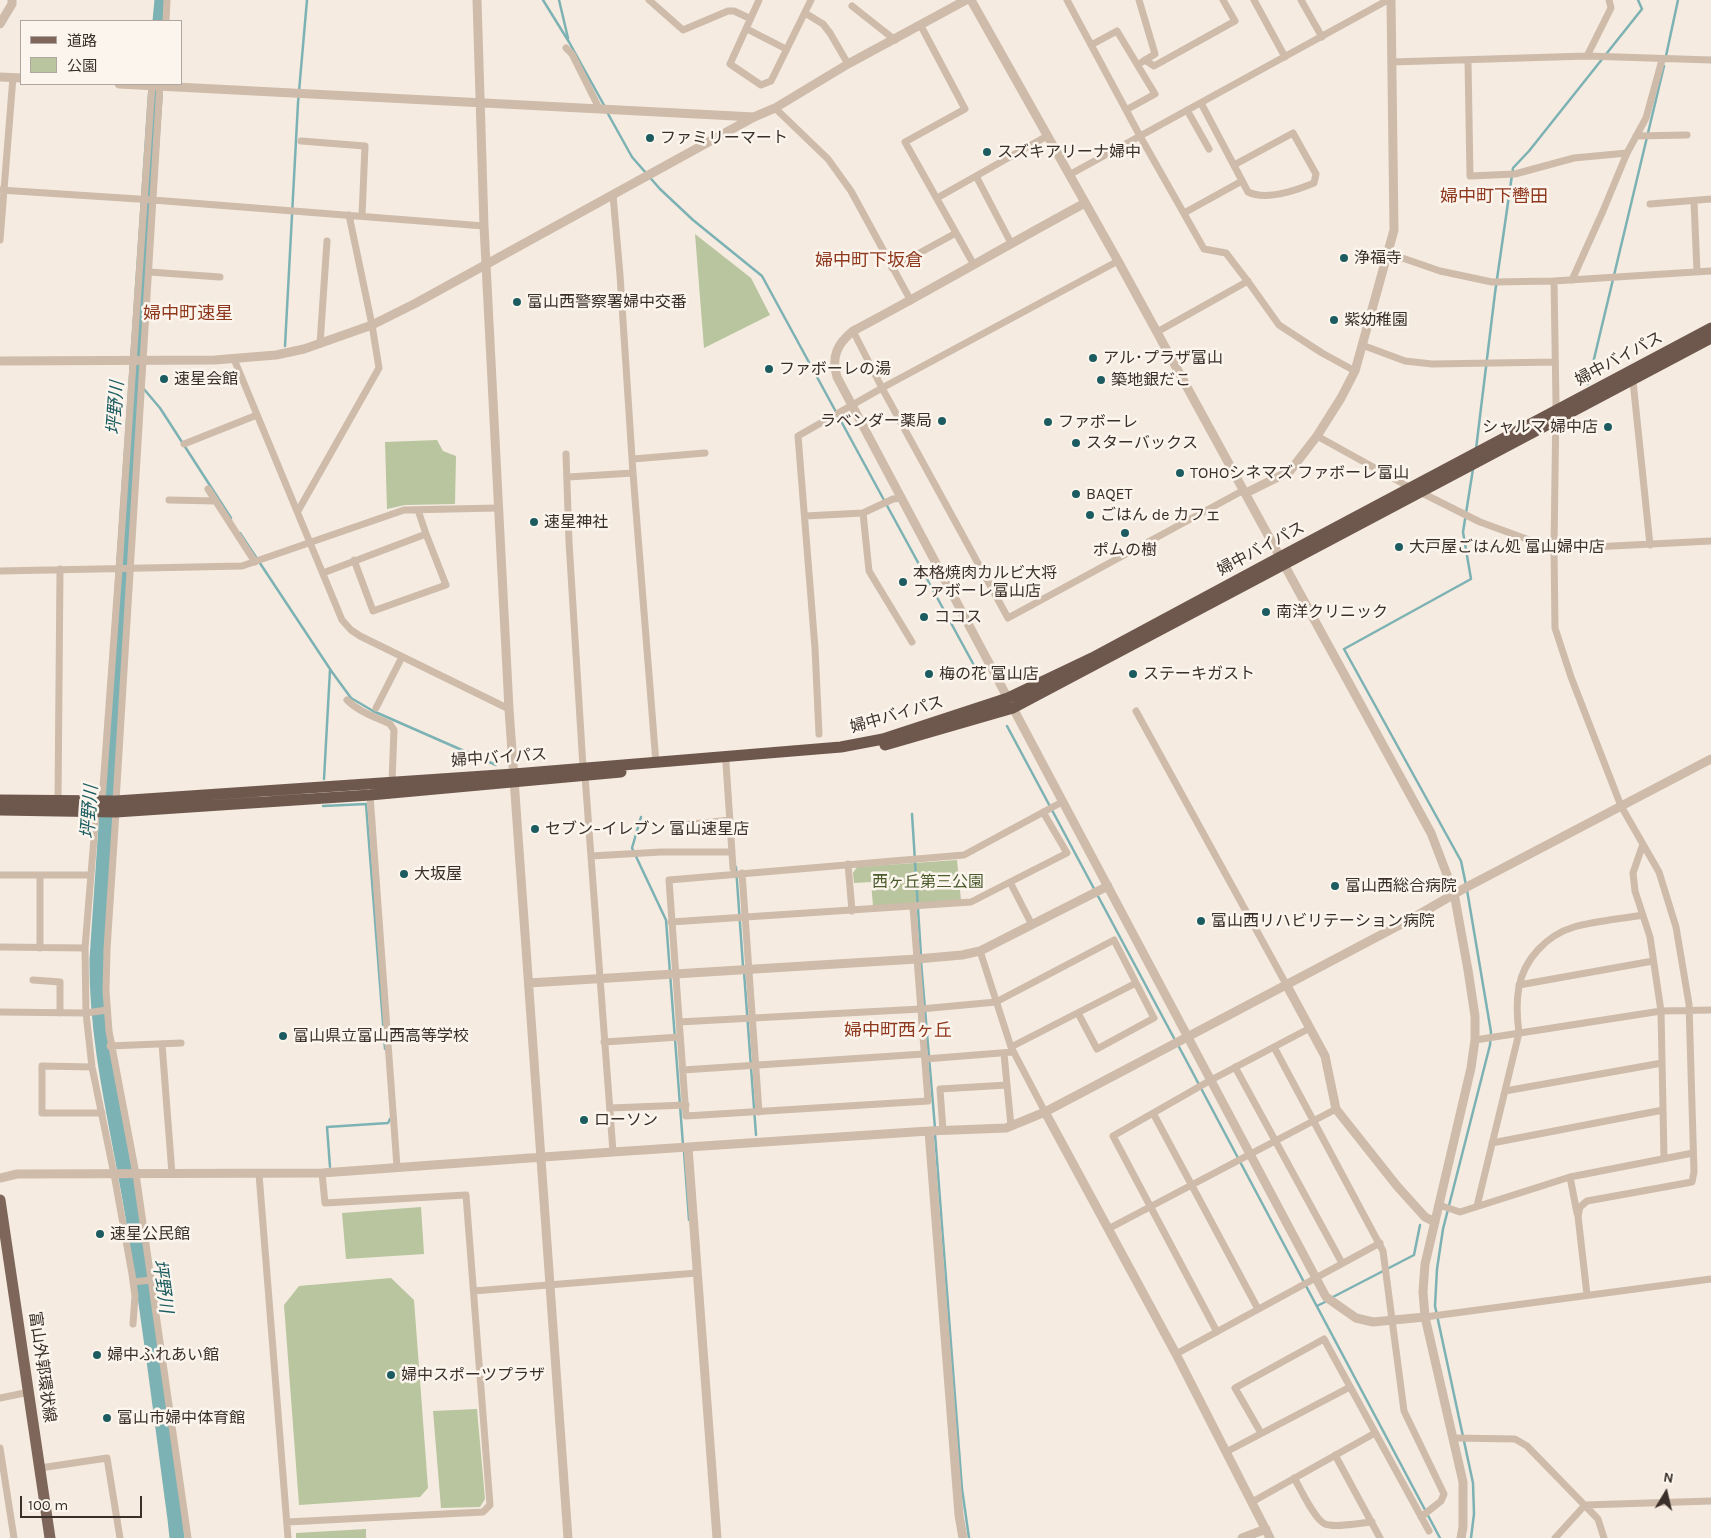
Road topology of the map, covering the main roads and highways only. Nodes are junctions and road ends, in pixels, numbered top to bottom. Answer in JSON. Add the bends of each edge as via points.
{"nodes":[{"id":1,"x":1711,"y":328,"type":"edge"},
{"id":2,"x":1711,"y":338,"type":"edge"},
{"id":3,"x":1556,"y":416,"type":"junction"},
{"id":4,"x":1011,"y":703,"type":"junction"},
{"id":5,"x":584,"y":771,"type":"junction"},
{"id":6,"x":515,"y":778,"type":"junction"},
{"id":7,"x":0,"y":800,"type":"edge"},
{"id":8,"x":116,"y":806,"type":"junction"},
{"id":9,"x":0,"y":810,"type":"edge"},
{"id":10,"x":0,"y":1200,"type":"edge"},
{"id":11,"x":50,"y":1538,"type":"edge"}],
"edges":[{"from":1,"to":3,"type":"highway","name":"婦中バイパス"},
{"from":2,"to":3,"type":"highway","name":"婦中バイパス","via":[[1633,381]]},
{"from":3,"to":4,"type":"highway","name":"婦中バイパス"},
{"from":4,"to":5,"type":"highway","name":"婦中バイパス","via":[[841,747]]},
{"from":4,"to":5,"type":"highway","name":"婦中バイパス","via":[[907,740],[861,751]]},
{"from":5,"to":6,"type":"highway","name":"婦中バイパス"},
{"from":6,"to":8,"type":"highway","name":"婦中バイパス","via":[[392,782]]},
{"from":6,"to":8,"type":"highway","name":"婦中バイパス","via":[[370,795]]},
{"from":7,"to":8,"type":"highway","name":"婦中バイパス","via":[[102,801]]},
{"from":8,"to":9,"type":"highway","name":"婦中バイパス","via":[[96,812]]},
{"from":10,"to":11,"type":"main road","name":"富山外郭環状線"}]}
